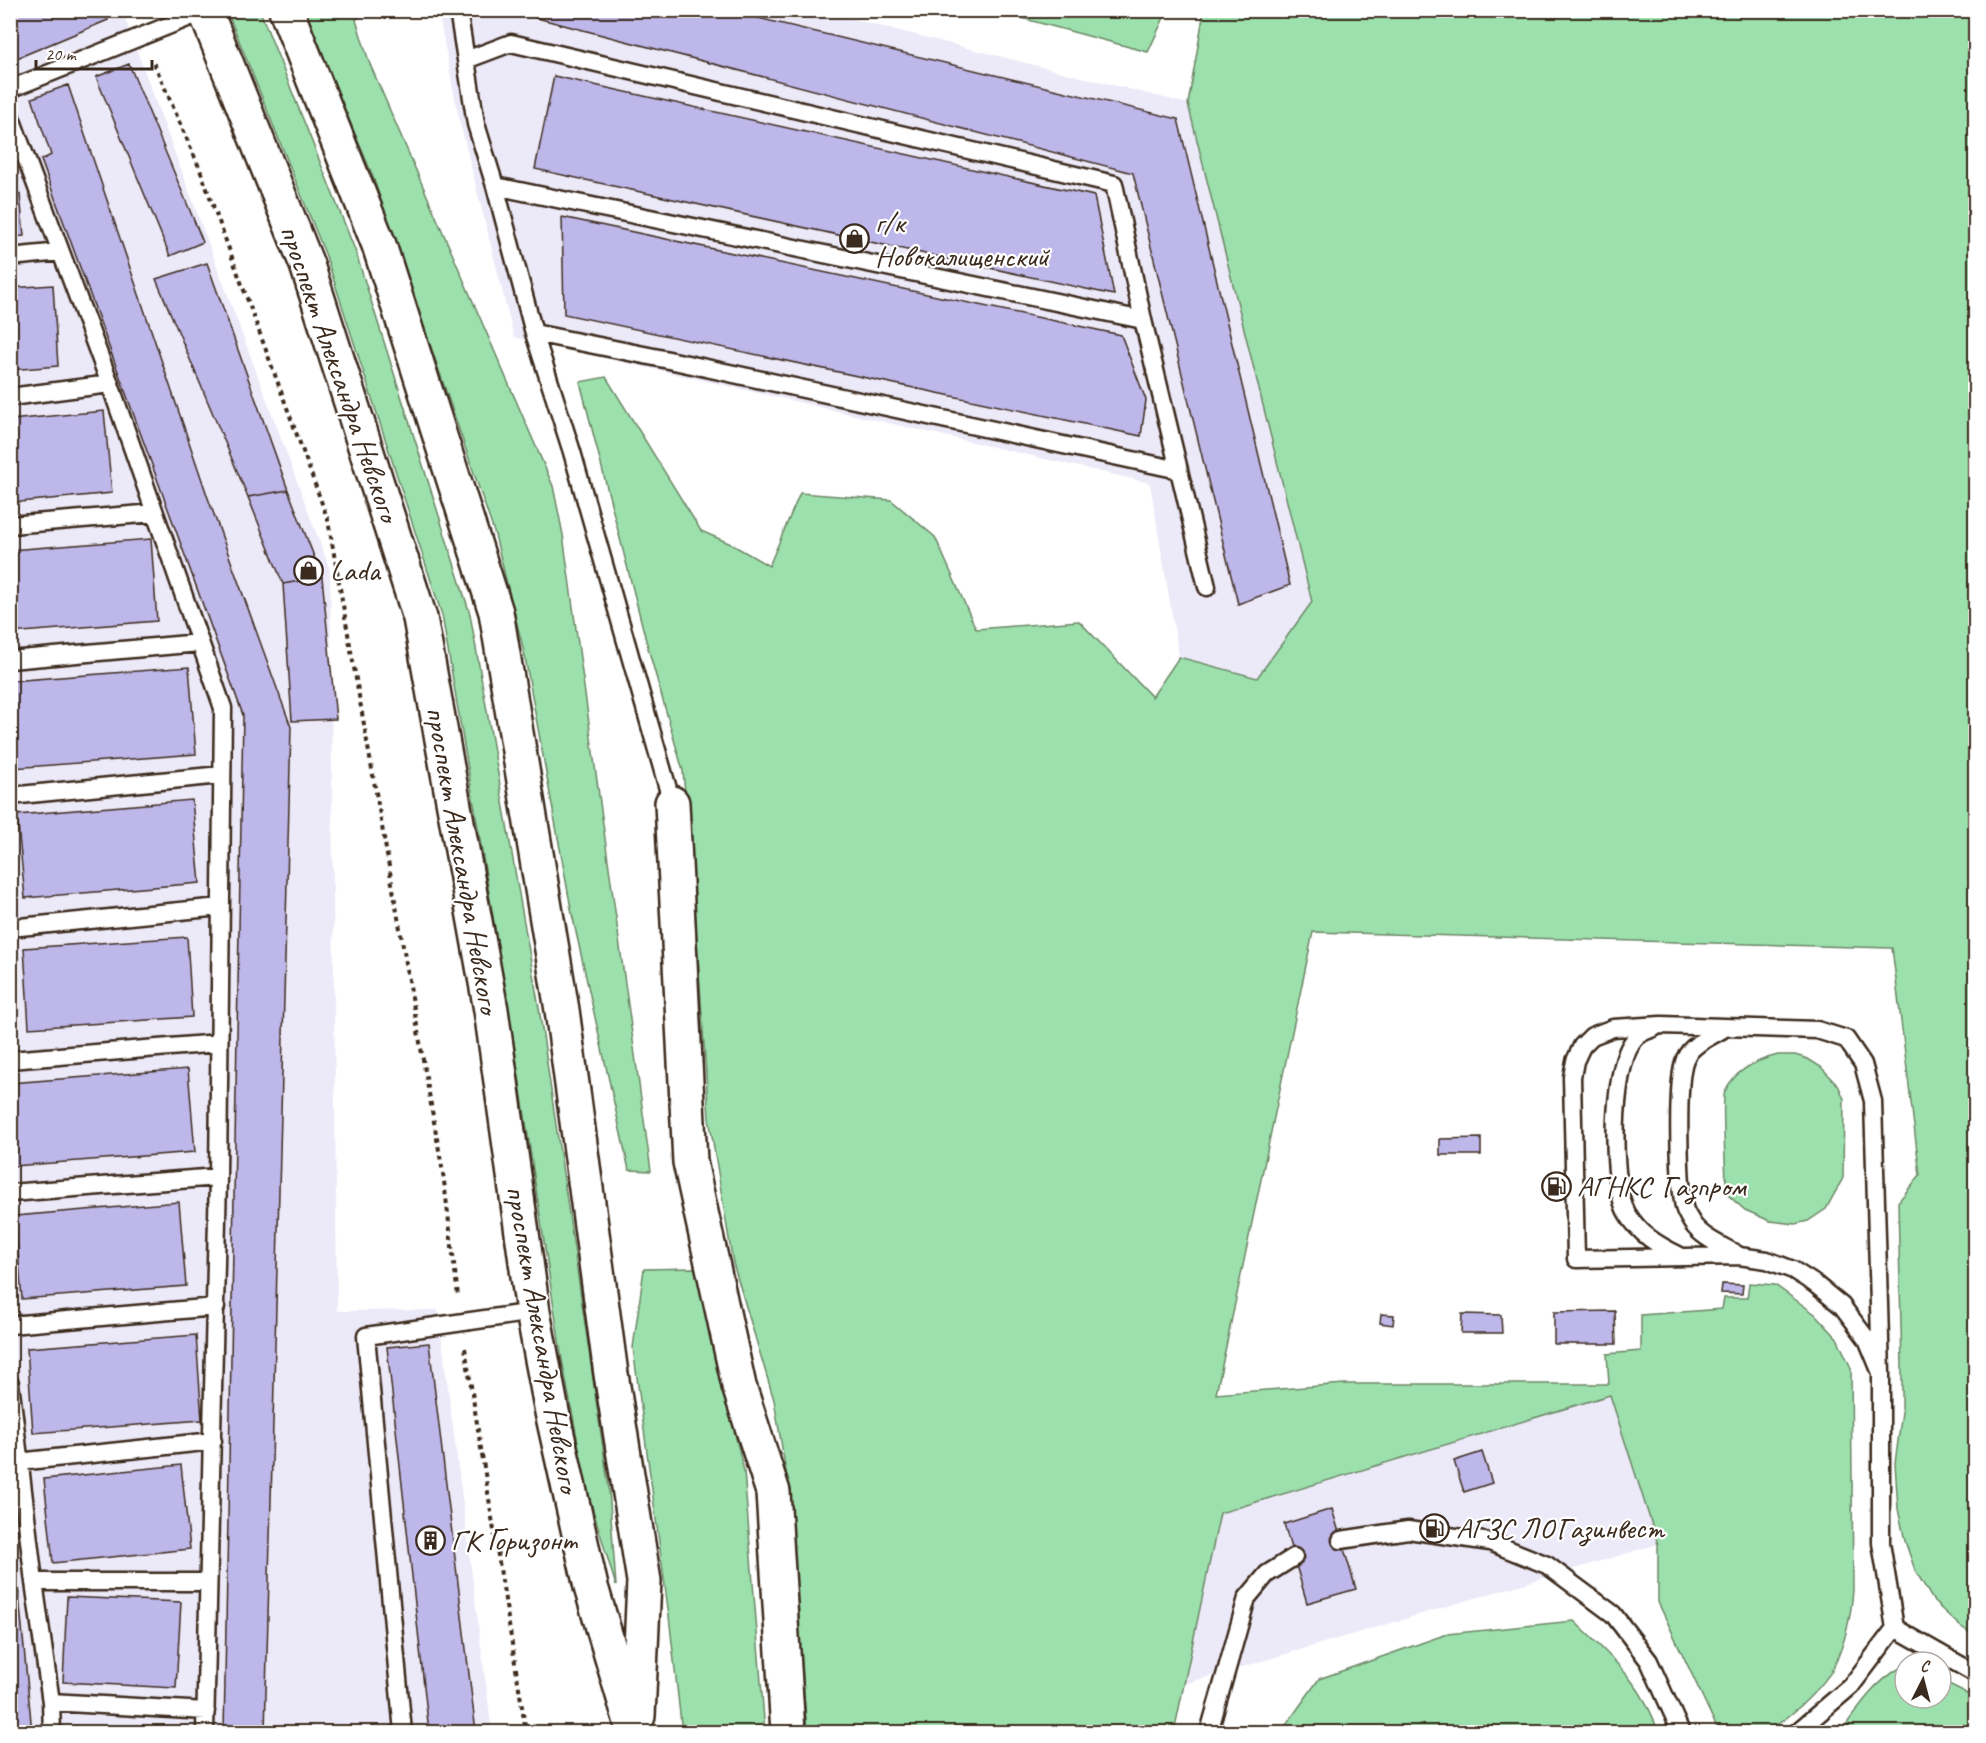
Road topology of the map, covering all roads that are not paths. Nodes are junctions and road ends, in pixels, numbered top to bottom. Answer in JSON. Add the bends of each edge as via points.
{"nodes":[{"id":1,"x":286,"y":10,"type":"edge"},
{"id":2,"x":458,"y":10,"type":"edge"},
{"id":3,"x":205,"y":11,"type":"edge"},
{"id":4,"x":466,"y":60,"type":"junction"},
{"id":5,"x":10,"y":88,"type":"edge"},
{"id":6,"x":10,"y":115,"type":"edge"},
{"id":7,"x":495,"y":186,"type":"junction"},
{"id":8,"x":61,"y":252,"type":"junction"},
{"id":9,"x":10,"y":257,"type":"edge"},
{"id":10,"x":1143,"y":320,"type":"junction"},
{"id":11,"x":534,"y":333,"type":"junction"},
{"id":12,"x":110,"y":384,"type":"junction"},
{"id":13,"x":10,"y":397,"type":"edge"},
{"id":14,"x":1179,"y":470,"type":"junction"},
{"id":15,"x":155,"y":513,"type":"junction"},
{"id":16,"x":10,"y":525,"type":"edge"},
{"id":17,"x":1207,"y":587,"type":"dead end"},
{"id":18,"x":199,"y":643,"type":"junction"},
{"id":19,"x":10,"y":660,"type":"edge"},
{"id":20,"x":221,"y":775,"type":"junction"},
{"id":21,"x":10,"y":796,"type":"edge"},
{"id":22,"x":672,"y":803,"type":"joint"},
{"id":23,"x":220,"y":907,"type":"junction"},
{"id":24,"x":10,"y":928,"type":"edge"},
{"id":25,"x":1661,"y":1025,"type":"junction"},
{"id":26,"x":1725,"y":1027,"type":"junction"},
{"id":27,"x":219,"y":1043,"type":"junction"},
{"id":28,"x":10,"y":1060,"type":"edge"},
{"id":29,"x":218,"y":1177,"type":"junction"},
{"id":30,"x":10,"y":1193,"type":"edge"},
{"id":31,"x":1739,"y":1256,"type":"junction"},
{"id":32,"x":1682,"y":1257,"type":"junction"},
{"id":33,"x":216,"y":1307,"type":"junction"},
{"id":34,"x":533,"y":1312,"type":"junction"},
{"id":35,"x":10,"y":1325,"type":"edge"},
{"id":36,"x":1881,"y":1373,"type":"junction"},
{"id":37,"x":10,"y":1383,"type":"edge"},
{"id":38,"x":213,"y":1441,"type":"junction"},
{"id":39,"x":18,"y":1462,"type":"junction"},
{"id":40,"x":1341,"y":1540,"type":"dead end"},
{"id":41,"x":1294,"y":1557,"type":"dead end"},
{"id":42,"x":208,"y":1581,"type":"junction"},
{"id":43,"x":34,"y":1582,"type":"junction"},
{"id":44,"x":1895,"y":1628,"type":"junction"},
{"id":45,"x":1976,"y":1674,"type":"edge"},
{"id":46,"x":51,"y":1702,"type":"junction"},
{"id":47,"x":206,"y":1711,"type":"junction"},
{"id":48,"x":52,"y":1732,"type":"edge"},
{"id":49,"x":205,"y":1732,"type":"edge"},
{"id":50,"x":403,"y":1732,"type":"edge"},
{"id":51,"x":635,"y":1732,"type":"edge"},
{"id":52,"x":789,"y":1732,"type":"edge"},
{"id":53,"x":1209,"y":1732,"type":"edge"},
{"id":54,"x":1681,"y":1732,"type":"edge"},
{"id":55,"x":1797,"y":1732,"type":"edge"}],
"edges":[{"from":1,"to":51,"type":"main road","name":"проспект Александра Невского","via":[[379,244],[496,612],[562,1010],[611,1374],[644,1581]]},
{"from":2,"to":4,"type":"lane"},
{"from":3,"to":5,"type":"lane"},
{"from":3,"to":34,"type":"main road","name":"проспект Александра Невского","via":[[307,265],[420,618],[491,1010]]},
{"from":4,"to":7,"type":"lane","via":[[476,124]]},
{"from":4,"to":10,"type":"lane","via":[[511,43],[1114,184]]},
{"from":6,"to":8,"type":"lane"},
{"from":7,"to":10,"type":"lane"},
{"from":7,"to":11,"type":"lane"},
{"from":8,"to":9,"type":"lane"},
{"from":8,"to":12,"type":"lane"},
{"from":10,"to":14,"type":"lane"},
{"from":11,"to":14,"type":"lane"},
{"from":11,"to":22,"type":"lane"},
{"from":12,"to":13,"type":"lane"},
{"from":12,"to":15,"type":"lane"},
{"from":14,"to":17,"type":"lane"},
{"from":15,"to":16,"type":"lane"},
{"from":15,"to":18,"type":"lane"},
{"from":18,"to":19,"type":"lane"},
{"from":18,"to":20,"type":"lane","via":[[223,708]]},
{"from":20,"to":21,"type":"lane"},
{"from":20,"to":23,"type":"lane"},
{"from":22,"to":52,"type":"main road","via":[[690,1162],[740,1386],[773,1492]]},
{"from":23,"to":24,"type":"lane"},
{"from":23,"to":27,"type":"lane"},
{"from":25,"to":26,"type":"lane"},
{"from":25,"to":32,"type":"lane","via":[[1641,1033],[1631,1043],[1622,1069],[1617,1090],[1617,1182],[1626,1211],[1638,1228],[1652,1241]]},
{"from":25,"to":32,"type":"lane","via":[[1620,1028],[1592,1036],[1575,1061],[1572,1077],[1576,1259]]},
{"from":26,"to":31,"type":"lane","via":[[1693,1047],[1685,1059],[1680,1093],[1681,1188],[1693,1225]]},
{"from":26,"to":36,"type":"lane","via":[[1817,1030],[1846,1039],[1863,1064],[1873,1101]]},
{"from":27,"to":28,"type":"lane"},
{"from":27,"to":29,"type":"lane"},
{"from":29,"to":30,"type":"lane"},
{"from":29,"to":33,"type":"lane"},
{"from":31,"to":32,"type":"lane"},
{"from":31,"to":36,"type":"lane","via":[[1767,1260],[1793,1270],[1842,1306],[1867,1339]]},
{"from":33,"to":35,"type":"lane"},
{"from":33,"to":38,"type":"lane"},
{"from":34,"to":50,"type":"lane","via":[[366,1336]]},
{"from":34,"to":51,"type":"main road","name":"проспект Александра Невского","via":[[591,1587]]},
{"from":36,"to":44,"type":"lane","via":[[1881,1543]]},
{"from":37,"to":39,"type":"lane"},
{"from":38,"to":39,"type":"lane"},
{"from":38,"to":42,"type":"lane"},
{"from":39,"to":43,"type":"lane"},
{"from":40,"to":54,"type":"lane","via":[[1408,1530],[1490,1542],[1547,1565],[1613,1614],[1649,1661]]},
{"from":41,"to":53,"type":"lane","via":[[1267,1574],[1247,1598]]},
{"from":42,"to":43,"type":"lane"},
{"from":42,"to":47,"type":"lane"},
{"from":43,"to":46,"type":"lane"},
{"from":44,"to":45,"type":"lane"},
{"from":44,"to":55,"type":"lane","via":[[1851,1686]]},
{"from":46,"to":47,"type":"lane"},
{"from":46,"to":48,"type":"lane"},
{"from":47,"to":49,"type":"lane"}]}
